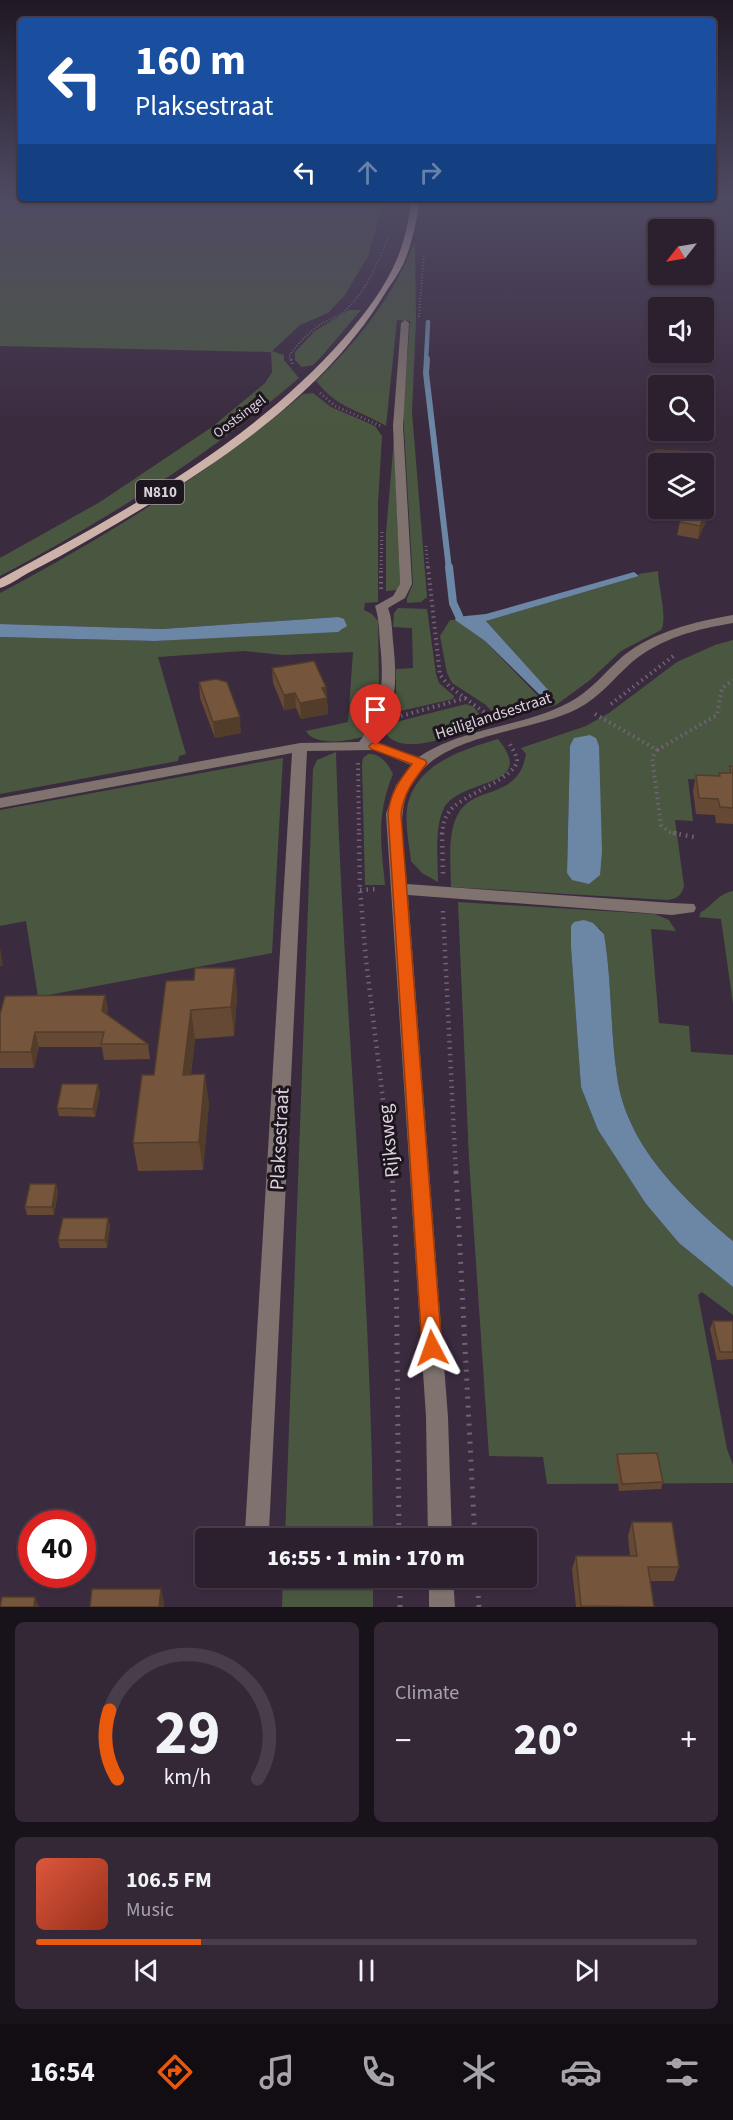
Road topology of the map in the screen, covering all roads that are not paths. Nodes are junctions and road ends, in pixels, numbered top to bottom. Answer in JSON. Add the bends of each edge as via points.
{"nodes":[{"id":1,"x":394,"y":273,"type":"edge"},
{"id":2,"x":405,"y":323,"type":"dead end"},
{"id":3,"x":0,"y":584,"type":"edge"},
{"id":4,"x":733,"y":619,"type":"edge"},
{"id":5,"x":364,"y":746,"type":"junction"},
{"id":6,"x":300,"y":747,"type":"junction"},
{"id":7,"x":420,"y":763,"type":"junction"},
{"id":8,"x":0,"y":803,"type":"edge"},
{"id":9,"x":401,"y":889,"type":"junction"},
{"id":10,"x":688,"y":908,"type":"dead end"},
{"id":11,"x":257,"y":1528,"type":"edge"},
{"id":12,"x":440,"y":1528,"type":"edge"},
{"id":13,"x":441,"y":1588,"type":"edge"},
{"id":14,"x":442,"y":1607,"type":"edge"}],
"edges":[{"from":1,"to":3,"type":"main road","name":"Oostsingel","number":"N810","via":[[344,343],[246,431],[150,499]]},
{"from":2,"to":5,"type":"street","via":[[398,426],[406,584],[397,600],[381,606],[387,710],[375,735]]},
{"from":4,"to":7,"type":"street","name":"Heiliglandsestraat","via":[[687,629],[640,649],[587,697],[557,714],[461,740]]},
{"from":5,"to":6,"type":"street"},
{"from":5,"to":7,"type":"street","via":[[376,746]]},
{"from":6,"to":8,"type":"street"},
{"from":6,"to":11,"type":"street","name":"Plaksestraat"},
{"from":7,"to":9,"type":"street","name":"Rijksweg","via":[[396,800]]},
{"from":9,"to":10,"type":"street"},
{"from":9,"to":12,"type":"street","name":"Rijksweg","via":[[437,1417]]},
{"from":13,"to":14,"type":"street"}]}
